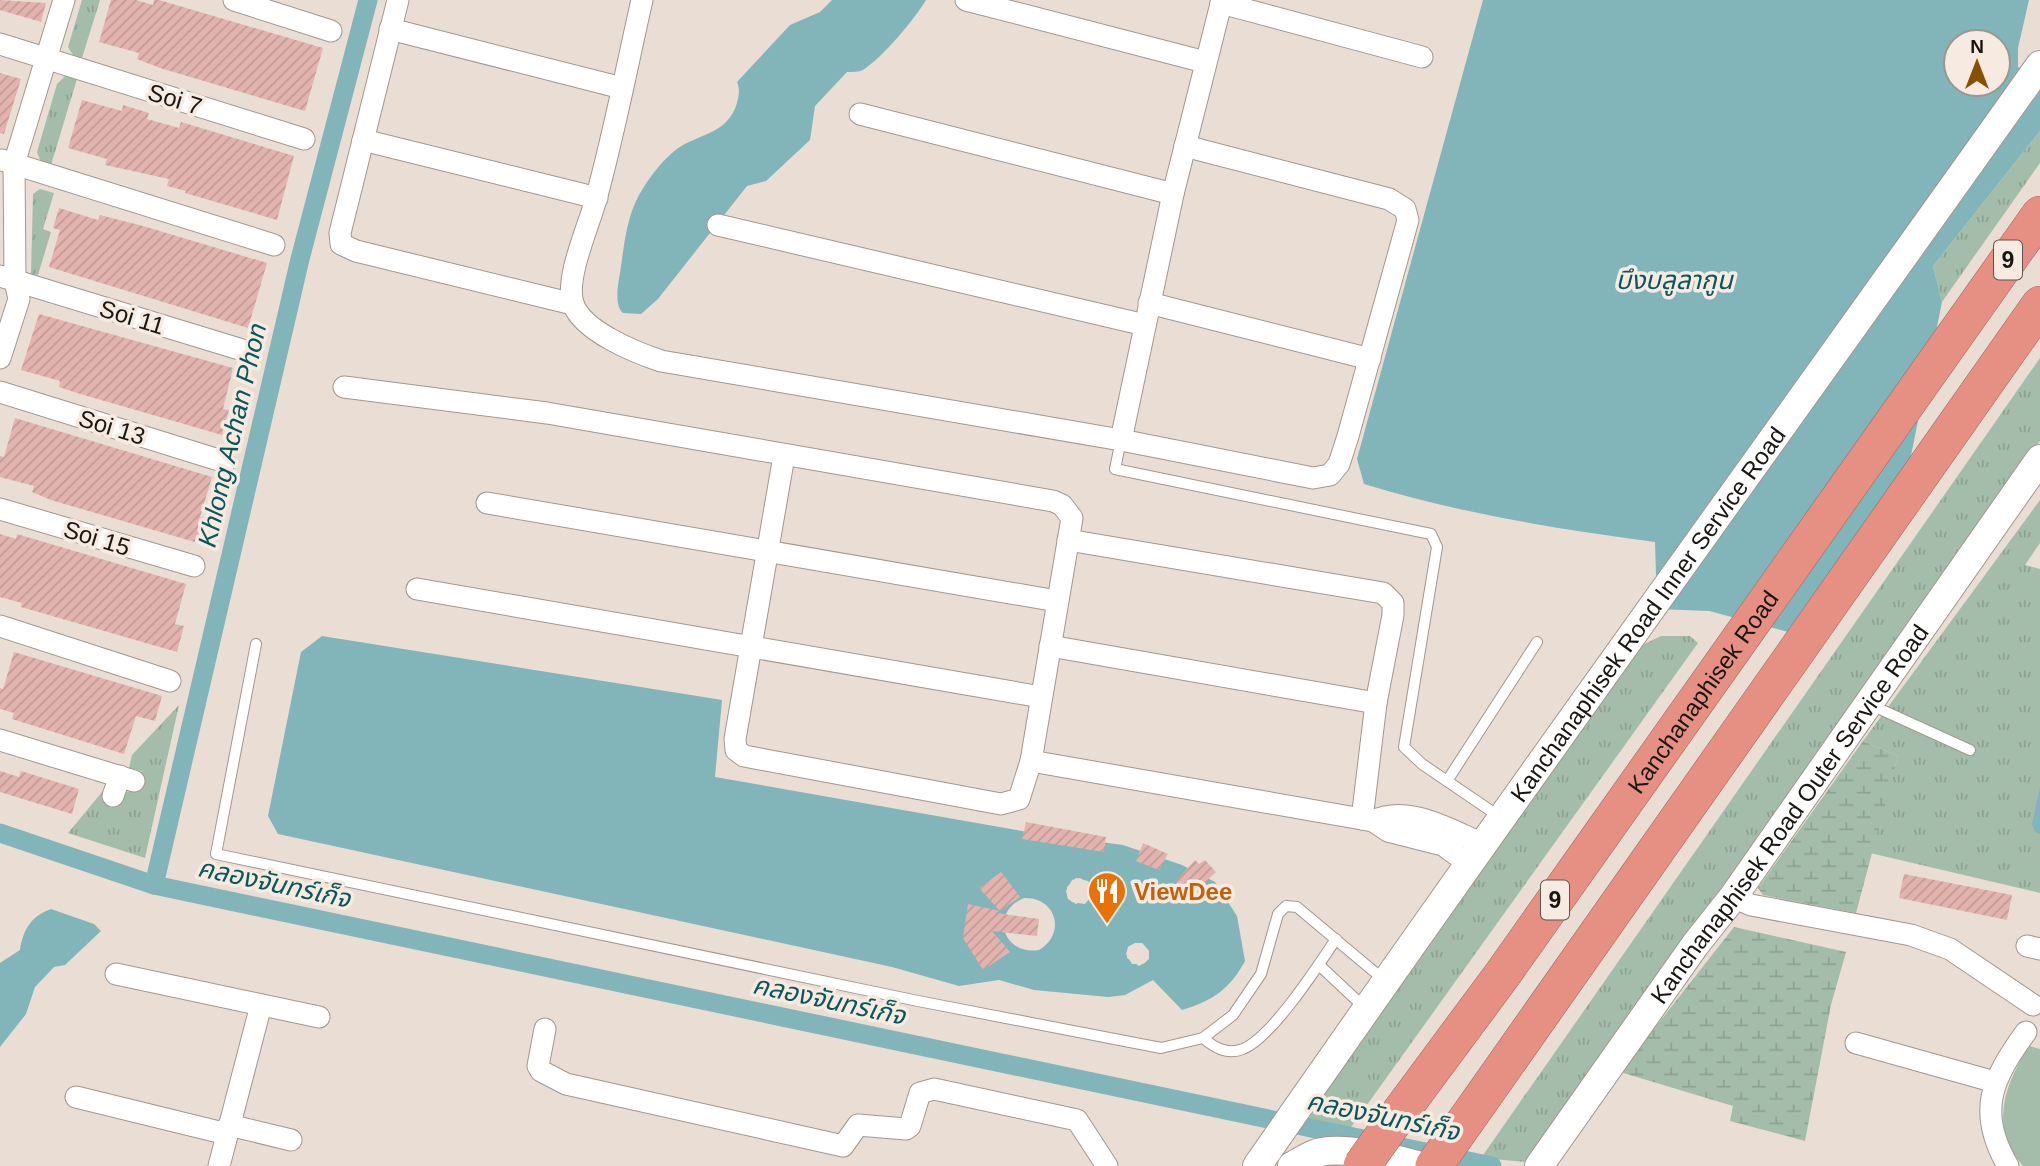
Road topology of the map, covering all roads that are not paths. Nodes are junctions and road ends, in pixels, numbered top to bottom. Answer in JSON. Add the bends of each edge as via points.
{"nodes":[{"id":1,"x":64,"y":0,"type":"edge"},
{"id":2,"x":234,"y":0,"type":"edge"},
{"id":3,"x":398,"y":0,"type":"edge"},
{"id":4,"x":642,"y":0,"type":"edge"},
{"id":5,"x":966,"y":0,"type":"edge"},
{"id":6,"x":1222,"y":1,"type":"edge"},
{"id":7,"x":390,"y":29,"type":"junction"},
{"id":8,"x":331,"y":31,"type":"dead end"},
{"id":9,"x":0,"y":44,"type":"edge"},
{"id":10,"x":1422,"y":57,"type":"dead end"},
{"id":11,"x":45,"y":58,"type":"junction"},
{"id":12,"x":1205,"y":62,"type":"junction"},
{"id":13,"x":2040,"y":65,"type":"edge"},
{"id":14,"x":622,"y":88,"type":"junction"},
{"id":15,"x":860,"y":114,"type":"dead end"},
{"id":16,"x":304,"y":139,"type":"dead end"},
{"id":17,"x":363,"y":139,"type":"junction"},
{"id":18,"x":1185,"y":146,"type":"junction"},
{"id":19,"x":7,"y":162,"type":"edge"},
{"id":20,"x":1173,"y":194,"type":"junction"},
{"id":21,"x":597,"y":198,"type":"junction"},
{"id":22,"x":2040,"y":215,"type":"edge"},
{"id":23,"x":718,"y":225,"type":"dead end"},
{"id":24,"x":274,"y":245,"type":"dead end"},
{"id":25,"x":8,"y":279,"type":"edge"},
{"id":26,"x":1149,"y":303,"type":"junction"},
{"id":27,"x":573,"y":304,"type":"junction"},
{"id":28,"x":2040,"y":305,"type":"edge"},
{"id":29,"x":1145,"y":325,"type":"junction"},
{"id":30,"x":249,"y":352,"type":"dead end"},
{"id":31,"x":0,"y":358,"type":"edge"},
{"id":32,"x":1370,"y":359,"type":"junction"},
{"id":33,"x":344,"y":387,"type":"dead end"},
{"id":34,"x":0,"y":393,"type":"edge"},
{"id":35,"x":1121,"y":440,"type":"junction"},
{"id":36,"x":784,"y":456,"type":"junction"},
{"id":37,"x":2040,"y":459,"type":"edge"},
{"id":38,"x":225,"y":462,"type":"dead end"},
{"id":39,"x":487,"y":503,"type":"dead end"},
{"id":40,"x":0,"y":509,"type":"edge"},
{"id":41,"x":1068,"y":540,"type":"junction"},
{"id":42,"x":766,"y":551,"type":"junction"},
{"id":43,"x":194,"y":566,"type":"dead end"},
{"id":44,"x":417,"y":589,"type":"dead end"},
{"id":45,"x":1057,"y":601,"type":"junction"},
{"id":46,"x":0,"y":626,"type":"edge"},
{"id":47,"x":1537,"y":642,"type":"dead end"},
{"id":48,"x":256,"y":644,"type":"dead end"},
{"id":49,"x":750,"y":646,"type":"junction"},
{"id":50,"x":1050,"y":646,"type":"junction"},
{"id":51,"x":170,"y":681,"type":"dead end"},
{"id":52,"x":1041,"y":697,"type":"junction"},
{"id":53,"x":1376,"y":703,"type":"junction"},
{"id":54,"x":1868,"y":704,"type":"junction"},
{"id":55,"x":0,"y":740,"type":"edge"},
{"id":56,"x":1970,"y":750,"type":"dead end"},
{"id":57,"x":1031,"y":761,"type":"junction"},
{"id":58,"x":1447,"y":781,"type":"junction"},
{"id":59,"x":122,"y":784,"type":"dead end"},
{"id":60,"x":1502,"y":819,"type":"junction"},
{"id":61,"x":1367,"y":820,"type":"junction"},
{"id":62,"x":1476,"y":854,"type":"junction"},
{"id":63,"x":1733,"y":897,"type":"junction"},
{"id":64,"x":1336,"y":939,"type":"junction"},
{"id":65,"x":1319,"y":965,"type":"junction"},
{"id":66,"x":116,"y":974,"type":"dead end"},
{"id":67,"x":1384,"y":981,"type":"junction"},
{"id":68,"x":261,"y":1004,"type":"junction"},
{"id":69,"x":2037,"y":1004,"type":"edge"},
{"id":70,"x":1364,"y":1008,"type":"junction"},
{"id":71,"x":320,"y":1017,"type":"dead end"},
{"id":72,"x":545,"y":1029,"type":"dead end"},
{"id":73,"x":2033,"y":1037,"type":"edge"},
{"id":74,"x":1203,"y":1038,"type":"junction"},
{"id":75,"x":1856,"y":1043,"type":"dead end"},
{"id":76,"x":1995,"y":1082,"type":"junction"},
{"id":77,"x":76,"y":1097,"type":"dead end"},
{"id":78,"x":228,"y":1130,"type":"junction"},
{"id":79,"x":291,"y":1140,"type":"dead end"},
{"id":80,"x":1544,"y":1159,"type":"edge"},
{"id":81,"x":1260,"y":1161,"type":"edge"},
{"id":82,"x":219,"y":1166,"type":"edge"},
{"id":83,"x":1107,"y":1166,"type":"edge"},
{"id":84,"x":1292,"y":1166,"type":"edge"},
{"id":85,"x":1362,"y":1166,"type":"edge"},
{"id":86,"x":1421,"y":1166,"type":"edge"},
{"id":87,"x":1434,"y":1166,"type":"edge"},
{"id":88,"x":2008,"y":1166,"type":"edge"}],
"edges":[{"from":1,"to":11,"type":"street"},
{"from":2,"to":8,"type":"street"},
{"from":3,"to":7,"type":"street"},
{"from":4,"to":14,"type":"street"},
{"from":5,"to":12,"type":"street"},
{"from":6,"to":10,"type":"street"},
{"from":6,"to":12,"type":"street"},
{"from":7,"to":14,"type":"street"},
{"from":7,"to":17,"type":"street"},
{"from":9,"to":11,"type":"street","name":"Soi 7"},
{"from":11,"to":16,"type":"street","name":"Soi 7"},
{"from":11,"to":19,"type":"street"},
{"from":12,"to":18,"type":"street"},
{"from":13,"to":60,"type":"main road","name":"Kanchanaphisek Road Inner Service Road"},
{"from":14,"to":21,"type":"street"},
{"from":15,"to":20,"type":"street"},
{"from":17,"to":21,"type":"street"},
{"from":17,"to":27,"type":"street","via":[[341,244]]},
{"from":18,"to":20,"type":"street"},
{"from":18,"to":32,"type":"street","via":[[1390,199],[1405,209],[1408,220]]},
{"from":19,"to":24,"type":"street"},
{"from":19,"to":25,"type":"street"},
{"from":20,"to":26,"type":"street"},
{"from":21,"to":27,"type":"street","via":[[572,279]]},
{"from":22,"to":85,"type":"highway","name":"Kanchanaphisek Road","number":"9","bridge":true},
{"from":23,"to":29,"type":"street"},
{"from":25,"to":30,"type":"street","name":"Soi 11"},
{"from":25,"to":31,"type":"street","via":[[19,299]]},
{"from":26,"to":29,"type":"street"},
{"from":26,"to":32,"type":"street"},
{"from":27,"to":35,"type":"street","via":[[581,317],[604,334],[661,361]]},
{"from":28,"to":87,"type":"highway","number":"9"},
{"from":29,"to":35,"type":"street"},
{"from":32,"to":35,"type":"street","via":[[1339,464],[1330,475],[1313,478]]},
{"from":33,"to":36,"type":"street","via":[[547,413]]},
{"from":34,"to":38,"type":"street","name":"Soi 13"},
{"from":35,"to":58,"type":"lane","via":[[1115,469],[1431,534],[1437,547],[1404,747]]},
{"from":36,"to":41,"type":"street","via":[[1053,501],[1072,518]]},
{"from":36,"to":42,"type":"street"},
{"from":37,"to":54,"type":"main road","name":"Kanchanaphisek Road Outer Service Road"},
{"from":39,"to":42,"type":"street"},
{"from":40,"to":43,"type":"street","name":"Soi 15"},
{"from":41,"to":45,"type":"street"},
{"from":41,"to":53,"type":"street","via":[[1383,593],[1393,603],[1393,615]]},
{"from":42,"to":45,"type":"street"},
{"from":42,"to":49,"type":"street"},
{"from":44,"to":49,"type":"street"},
{"from":45,"to":50,"type":"street"},
{"from":46,"to":51,"type":"street"},
{"from":47,"to":58,"type":"lane"},
{"from":48,"to":74,"type":"lane","via":[[216,854],[1128,1043],[1168,1048]]},
{"from":49,"to":52,"type":"street"},
{"from":49,"to":57,"type":"street","via":[[735,738],[736,750],[744,756],[1001,804],[1019,799]]},
{"from":50,"to":52,"type":"street"},
{"from":50,"to":53,"type":"street"},
{"from":52,"to":57,"type":"street"},
{"from":53,"to":61,"type":"street"},
{"from":54,"to":56,"type":"lane"},
{"from":54,"to":63,"type":"main road","name":"Kanchanaphisek Road Outer Service Road"},
{"from":55,"to":59,"type":"street"},
{"from":57,"to":61,"type":"street"},
{"from":58,"to":60,"type":"lane"},
{"from":60,"to":62,"type":"main road","name":"Kanchanaphisek Road Inner Service Road"},
{"from":61,"to":62,"type":"street","via":[[1388,831]]},
{"from":62,"to":67,"type":"main road","name":"Kanchanaphisek Road Inner Service Road"},
{"from":63,"to":69,"type":"street","via":[[1751,905],[1911,935],[1950,949]]},
{"from":63,"to":80,"type":"main road","name":"Kanchanaphisek Road Outer Service Road"},
{"from":64,"to":65,"type":"lane"},
{"from":64,"to":67,"type":"lane"},
{"from":64,"to":74,"type":"lane","via":[[1297,907],[1280,908],[1261,974],[1233,1015]]},
{"from":65,"to":70,"type":"lane"},
{"from":65,"to":74,"type":"lane","via":[[1253,1043],[1227,1051]]},
{"from":66,"to":68,"type":"street"},
{"from":67,"to":70,"type":"main road","name":"Kanchanaphisek Road Inner Service Road"},
{"from":68,"to":71,"type":"street"},
{"from":68,"to":78,"type":"street"},
{"from":69,"to":73,"type":"street","via":[[2024,1017]]},
{"from":70,"to":81,"type":"main road","name":"Kanchanaphisek Road Inner Service Road"},
{"from":72,"to":83,"type":"street","via":[[538,1066],[566,1084],[843,1146],[858,1125],[906,1129],[920,1093],[934,1090],[1077,1120]]},
{"from":73,"to":76,"type":"street"},
{"from":75,"to":76,"type":"street"},
{"from":76,"to":88,"type":"street","via":[[1990,1115]]},
{"from":77,"to":78,"type":"street"},
{"from":78,"to":79,"type":"street"},
{"from":78,"to":82,"type":"street"},
{"from":84,"to":86,"type":"main road","via":[[1332,1150]]}]}
